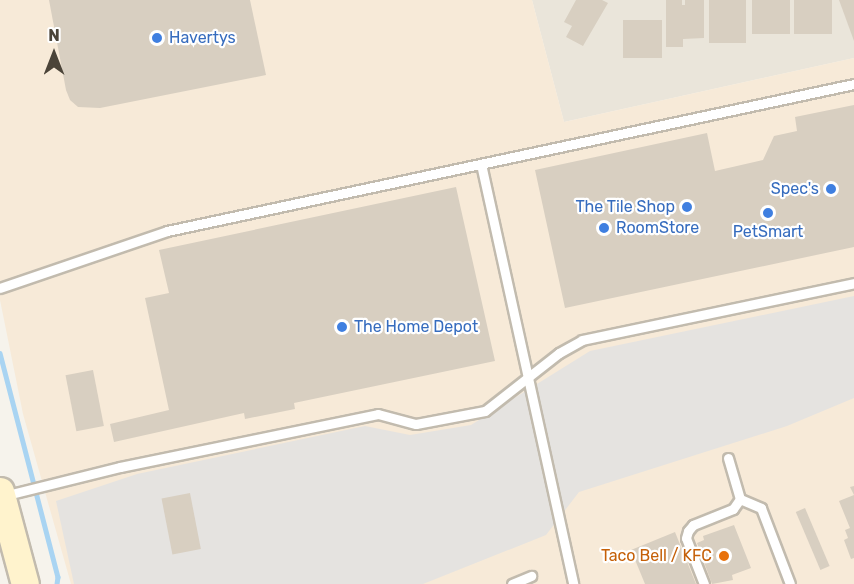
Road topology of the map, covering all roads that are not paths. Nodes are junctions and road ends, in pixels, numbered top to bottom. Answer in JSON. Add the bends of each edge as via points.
{"nodes":[{"id":1,"x":854,"y":84,"type":"edge"},
{"id":2,"x":481,"y":164,"type":"junction"},
{"id":3,"x":854,"y":283,"type":"edge"},
{"id":4,"x":0,"y":288,"type":"edge"},
{"id":5,"x":528,"y":377,"type":"junction"},
{"id":6,"x":728,"y":458,"type":"dead end"},
{"id":7,"x":10,"y":493,"type":"edge"},
{"id":8,"x":740,"y":499,"type":"junction"},
{"id":9,"x":531,"y":576,"type":"dead end"},
{"id":10,"x":25,"y":584,"type":"edge"},
{"id":11,"x":512,"y":584,"type":"edge"},
{"id":12,"x":573,"y":584,"type":"edge"},
{"id":13,"x":704,"y":584,"type":"edge"},
{"id":14,"x":790,"y":584,"type":"edge"}],
"edges":[{"from":1,"to":2,"type":"lane"},
{"from":2,"to":4,"type":"lane","via":[[167,231]]},
{"from":2,"to":5,"type":"lane"},
{"from":3,"to":5,"type":"lane","via":[[582,340]]},
{"from":5,"to":7,"type":"lane","via":[[485,411],[416,424],[378,414]]},
{"from":5,"to":12,"type":"lane"},
{"from":6,"to":8,"type":"lane"},
{"from":7,"to":10,"type":"main road"},
{"from":8,"to":13,"type":"lane","via":[[733,509],[693,525],[688,531],[686,538]]},
{"from":8,"to":14,"type":"lane","via":[[761,508]]},
{"from":9,"to":11,"type":"lane"}]}
